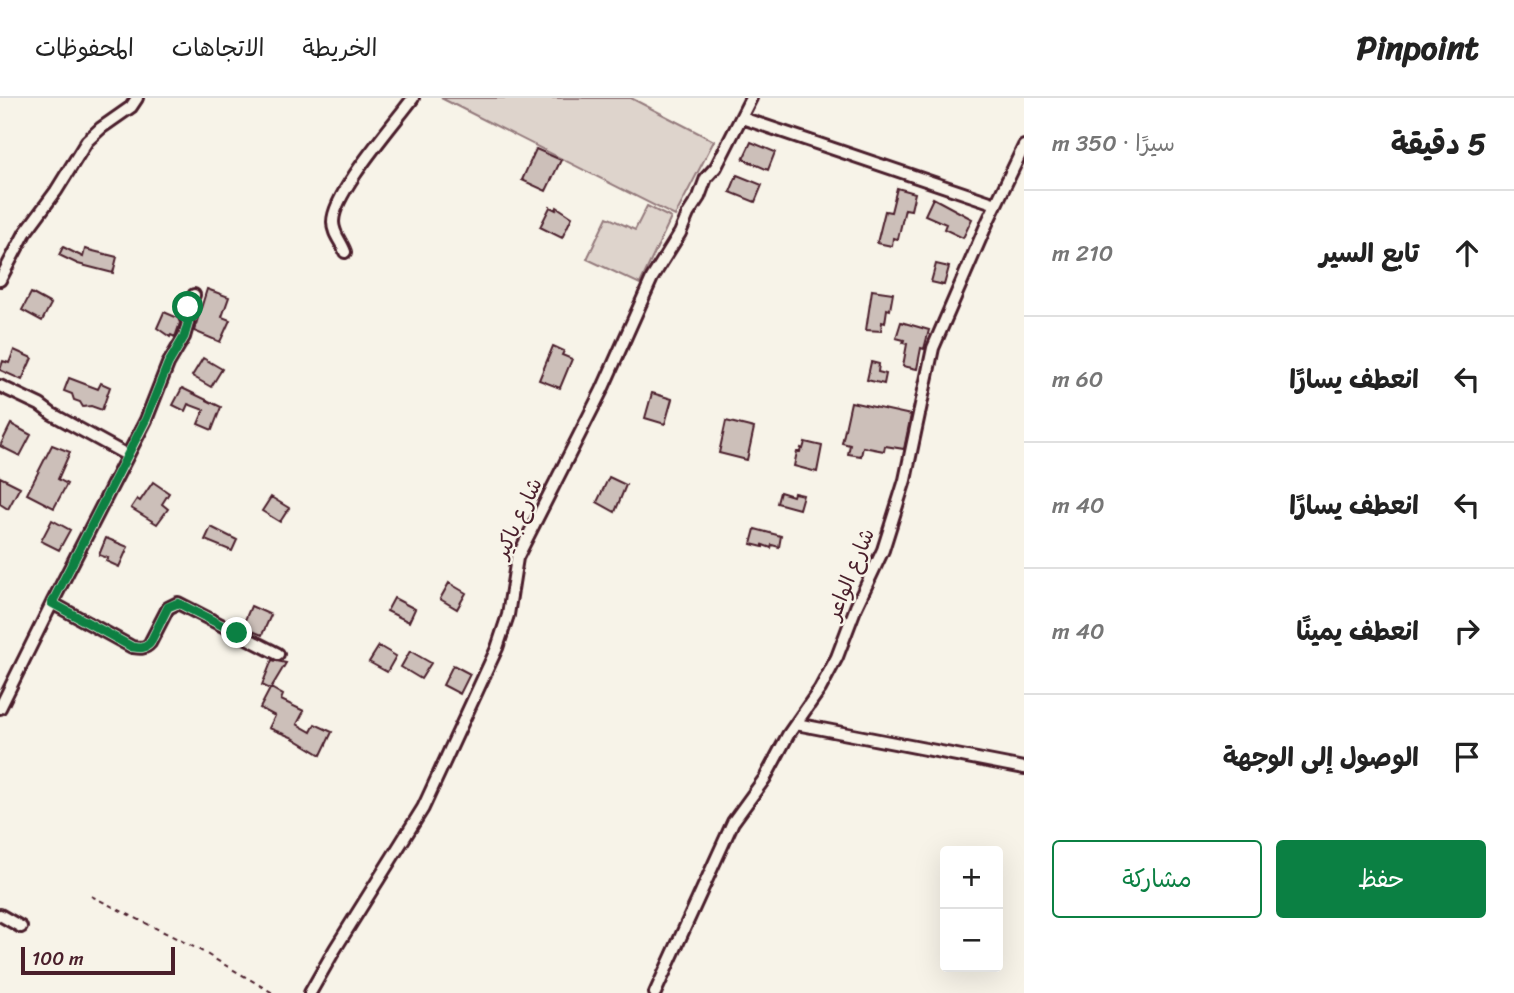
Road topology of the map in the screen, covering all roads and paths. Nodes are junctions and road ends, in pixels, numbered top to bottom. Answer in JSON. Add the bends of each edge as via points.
{"nodes":[{"id":1,"x":137,"y":98,"type":"edge"},
{"id":2,"x":413,"y":98,"type":"edge"},
{"id":3,"x":751,"y":98,"type":"edge"},
{"id":4,"x":743,"y":118,"type":"junction"},
{"id":5,"x":1023,"y":154,"type":"edge"},
{"id":6,"x":996,"y":204,"type":"junction"},
{"id":7,"x":345,"y":251,"type":"dead end"},
{"id":8,"x":0,"y":280,"type":"edge"},
{"id":9,"x":194,"y":295,"type":"dead end"},
{"id":10,"x":0,"y":386,"type":"edge"},
{"id":11,"x":127,"y":455,"type":"junction"},
{"id":12,"x":52,"y":603,"type":"junction"},
{"id":13,"x":278,"y":654,"type":"dead end"},
{"id":14,"x":0,"y":708,"type":"edge"},
{"id":15,"x":796,"y":724,"type":"junction"},
{"id":16,"x":1024,"y":768,"type":"edge"},
{"id":17,"x":90,"y":896,"type":"dead end"},
{"id":18,"x":0,"y":915,"type":"edge"},
{"id":19,"x":21,"y":927,"type":"dead end"},
{"id":20,"x":273,"y":993,"type":"edge"},
{"id":21,"x":310,"y":993,"type":"edge"},
{"id":22,"x":655,"y":993,"type":"edge"}],
"edges":[{"from":1,"to":8,"type":"street","via":[[87,141],[25,233]]},
{"from":2,"to":7,"type":"street","via":[[334,210],[334,231]]},
{"from":3,"to":4,"type":"street","name":"شارع باكير"},
{"from":4,"to":6,"type":"street"},
{"from":4,"to":21,"type":"street","name":"شارع باكير","via":[[652,278],[517,558],[508,615],[497,648],[423,808]]},
{"from":5,"to":6,"type":"street","name":"شارع الواعر"},
{"from":6,"to":15,"type":"street","name":"شارع الواعر","via":[[933,348],[905,480],[883,550],[837,657]]},
{"from":9,"to":11,"type":"street","via":[[185,314],[184,337]]},
{"from":10,"to":11,"type":"street"},
{"from":11,"to":12,"type":"street"},
{"from":12,"to":13,"type":"street","via":[[140,648],[150,643],[168,607],[178,603]]},
{"from":12,"to":14,"type":"street"},
{"from":15,"to":16,"type":"street"},
{"from":15,"to":22,"type":"street","name":"شارع الواعر","via":[[733,822]]},
{"from":17,"to":20,"type":"path","via":[[196,948]]},
{"from":18,"to":19,"type":"street"}]}
